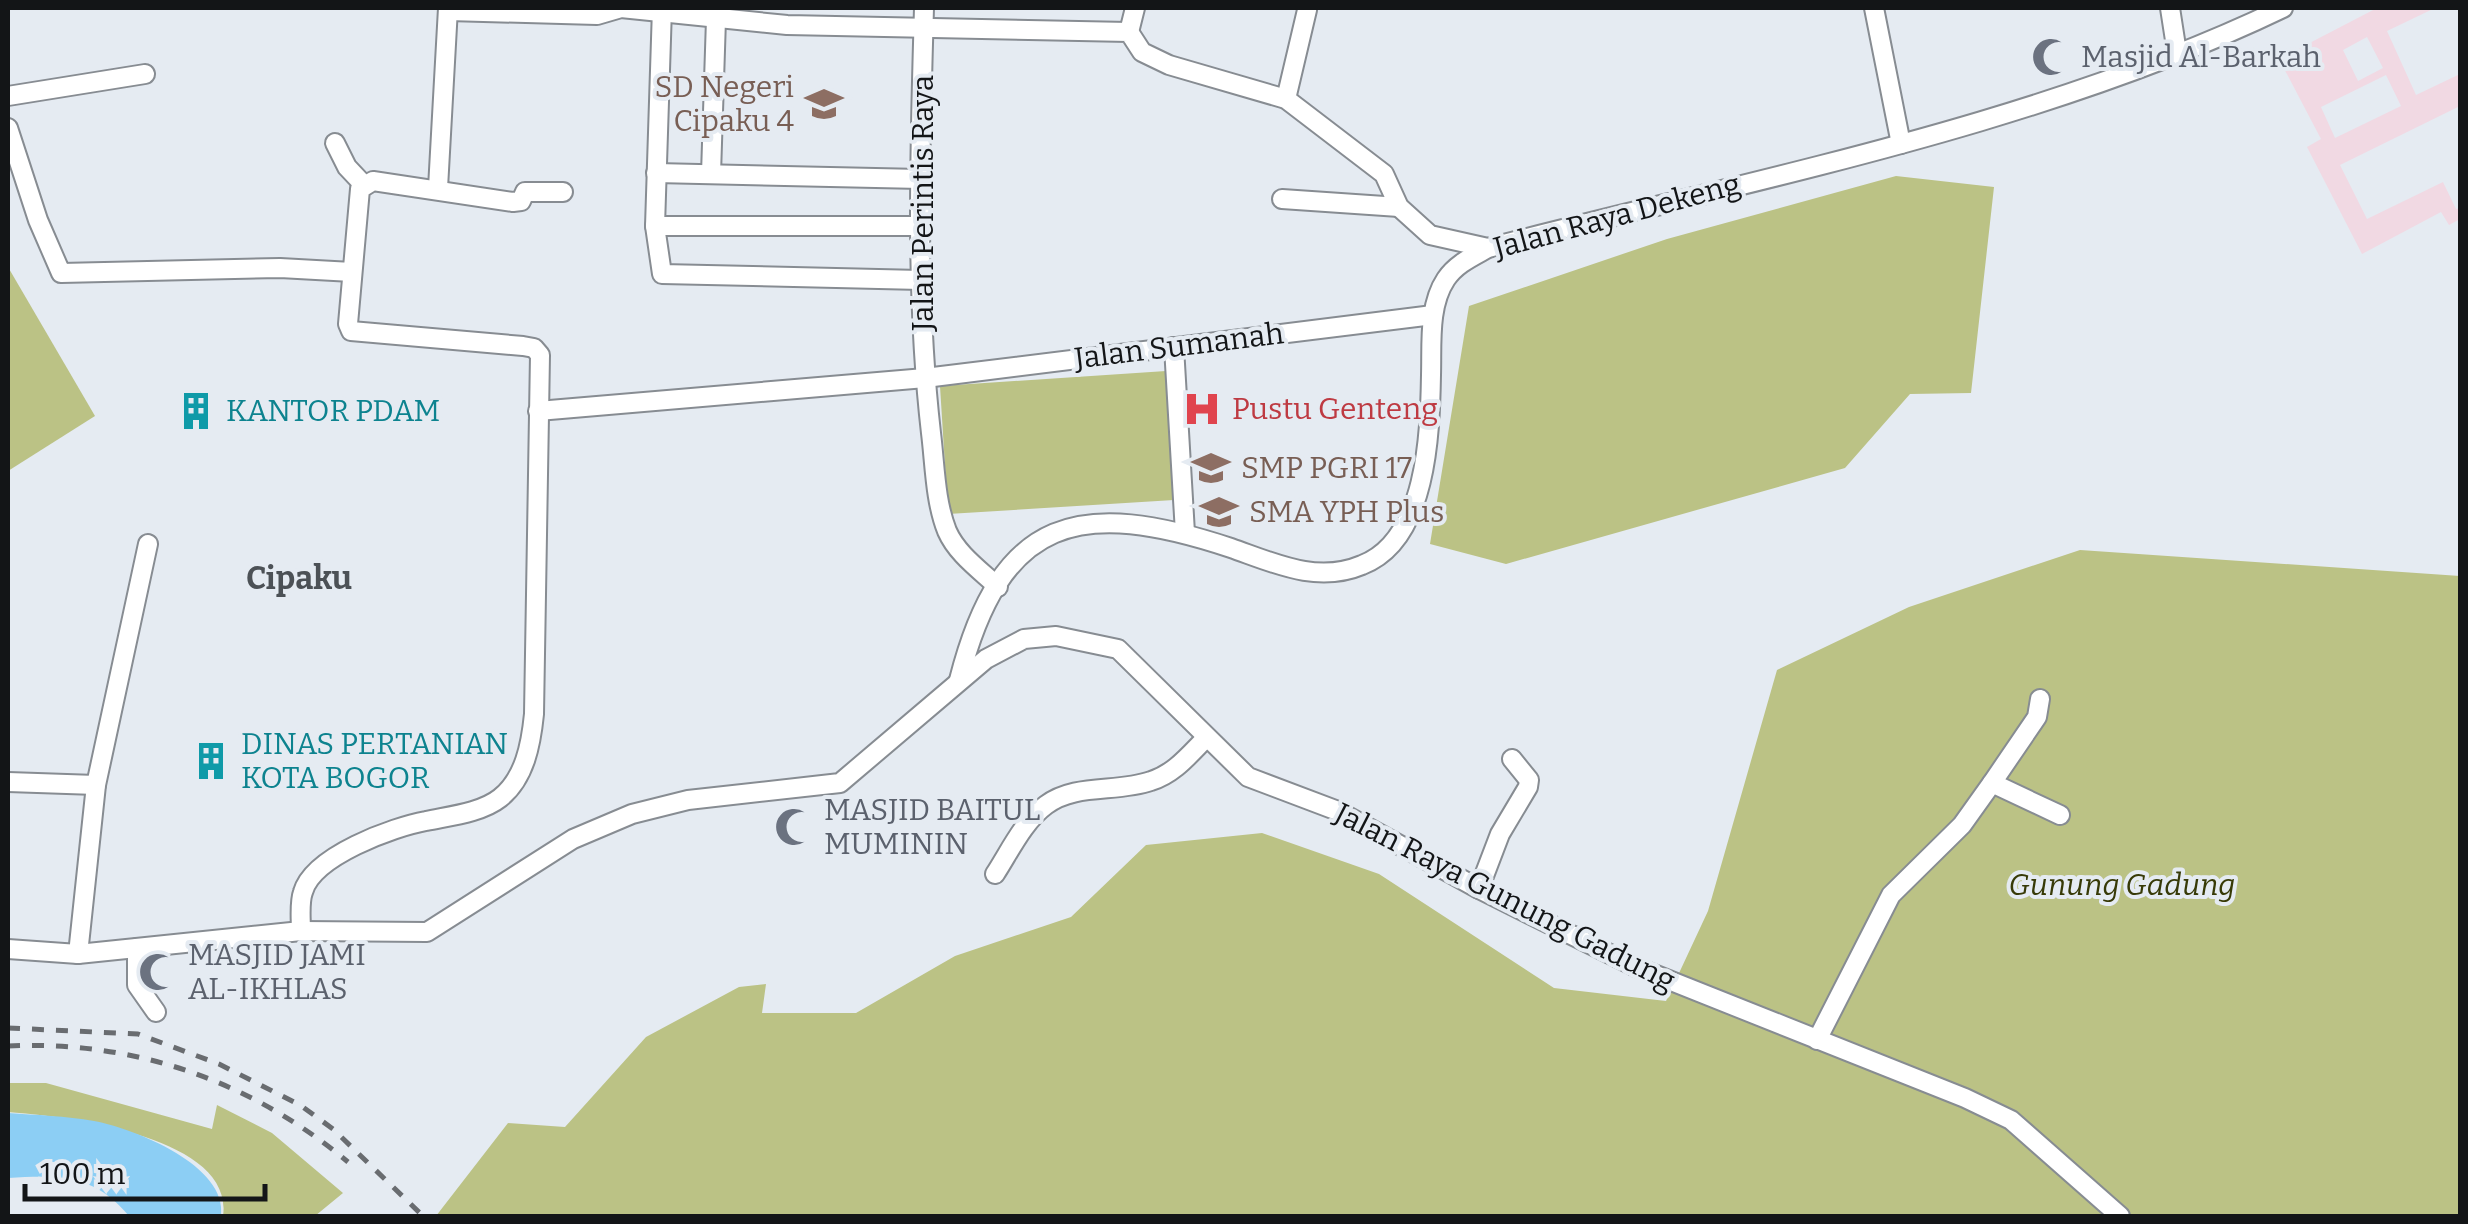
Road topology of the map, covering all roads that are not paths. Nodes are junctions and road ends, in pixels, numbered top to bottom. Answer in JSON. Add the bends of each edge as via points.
{"nodes":[{"id":1,"x":924,"y":8,"type":"edge"},
{"id":2,"x":1134,"y":8,"type":"edge"},
{"id":3,"x":1874,"y":8,"type":"edge"},
{"id":4,"x":2170,"y":8,"type":"edge"},
{"id":5,"x":2283,"y":8,"type":"edge"},
{"id":6,"x":448,"y":9,"type":"edge"},
{"id":7,"x":662,"y":10,"type":"edge"},
{"id":8,"x":1307,"y":10,"type":"dead end"},
{"id":9,"x":544,"y":11,"type":"edge"},
{"id":10,"x":716,"y":19,"type":"junction"},
{"id":11,"x":923,"y":28,"type":"junction"},
{"id":12,"x":1129,"y":32,"type":"junction"},
{"id":13,"x":2176,"y":53,"type":"junction"},
{"id":14,"x":146,"y":74,"type":"dead end"},
{"id":15,"x":8,"y":96,"type":"edge"},
{"id":16,"x":1286,"y":99,"type":"junction"},
{"id":17,"x":8,"y":128,"type":"edge"},
{"id":18,"x":335,"y":143,"type":"dead end"},
{"id":19,"x":1901,"y":144,"type":"junction"},
{"id":20,"x":13,"y":157,"type":"edge"},
{"id":21,"x":656,"y":173,"type":"junction"},
{"id":22,"x":711,"y":174,"type":"junction"},
{"id":23,"x":920,"y":179,"type":"junction"},
{"id":24,"x":362,"y":184,"type":"junction"},
{"id":25,"x":438,"y":188,"type":"junction"},
{"id":26,"x":563,"y":192,"type":"dead end"},
{"id":27,"x":1282,"y":199,"type":"dead end"},
{"id":28,"x":1399,"y":208,"type":"junction"},
{"id":29,"x":655,"y":226,"type":"junction"},
{"id":30,"x":921,"y":226,"type":"junction"},
{"id":31,"x":1488,"y":248,"type":"junction"},
{"id":32,"x":352,"y":272,"type":"junction"},
{"id":33,"x":921,"y":280,"type":"junction"},
{"id":34,"x":1433,"y":315,"type":"junction"},
{"id":35,"x":1174,"y":347,"type":"junction"},
{"id":36,"x":925,"y":378,"type":"junction"},
{"id":37,"x":538,"y":411,"type":"junction"},
{"id":38,"x":1184,"y":533,"type":"junction"},
{"id":39,"x":148,"y":544,"type":"dead end"},
{"id":40,"x":998,"y":587,"type":"junction"},
{"id":41,"x":958,"y":681,"type":"junction"},
{"id":42,"x":2040,"y":699,"type":"dead end"},
{"id":43,"x":1206,"y":738,"type":"junction"},
{"id":44,"x":1512,"y":759,"type":"dead end"},
{"id":45,"x":8,"y":782,"type":"edge"},
{"id":46,"x":1992,"y":783,"type":"junction"},
{"id":47,"x":96,"y":785,"type":"junction"},
{"id":48,"x":2060,"y":815,"type":"dead end"},
{"id":49,"x":995,"y":874,"type":"dead end"},
{"id":50,"x":1479,"y":889,"type":"junction"},
{"id":51,"x":301,"y":931,"type":"junction"},
{"id":52,"x":137,"y":948,"type":"junction"},
{"id":53,"x":8,"y":950,"type":"edge"},
{"id":54,"x":78,"y":954,"type":"junction"},
{"id":55,"x":156,"y":1012,"type":"dead end"},
{"id":56,"x":1817,"y":1040,"type":"junction"},
{"id":57,"x":2120,"y":1216,"type":"edge"}],
"edges":[{"from":1,"to":11,"type":"street","name":"Jalan Perintis Raya"},
{"from":2,"to":12,"type":"street"},
{"from":3,"to":19,"type":"street"},
{"from":4,"to":13,"type":"street"},
{"from":5,"to":13,"type":"street","name":"Jalan Raya Dekeng"},
{"from":6,"to":9,"type":"street"},
{"from":6,"to":25,"type":"street"},
{"from":7,"to":9,"type":"street"},
{"from":7,"to":10,"type":"street"},
{"from":7,"to":21,"type":"street"},
{"from":8,"to":16,"type":"street"},
{"from":10,"to":11,"type":"street"},
{"from":10,"to":22,"type":"street"},
{"from":11,"to":12,"type":"street"},
{"from":11,"to":23,"type":"street","name":"Jalan Perintis Raya"},
{"from":12,"to":16,"type":"street","via":[[1142,52],[1169,65]]},
{"from":13,"to":19,"type":"street","name":"Jalan Raya Dekeng"},
{"from":14,"to":15,"type":"street"},
{"from":16,"to":28,"type":"street","via":[[1384,174]]},
{"from":17,"to":20,"type":"street"},
{"from":18,"to":24,"type":"street"},
{"from":19,"to":31,"type":"street","name":"Jalan Raya Dekeng"},
{"from":20,"to":32,"type":"street","via":[[61,273]]},
{"from":21,"to":22,"type":"street"},
{"from":21,"to":29,"type":"street"},
{"from":22,"to":23,"type":"street"},
{"from":23,"to":30,"type":"street","name":"Jalan Perintis Raya"},
{"from":24,"to":25,"type":"street"},
{"from":24,"to":32,"type":"street"},
{"from":25,"to":26,"type":"street","via":[[512,202],[522,201],[524,192]]},
{"from":27,"to":28,"type":"street"},
{"from":28,"to":31,"type":"street","via":[[1430,235]]},
{"from":29,"to":30,"type":"street"},
{"from":29,"to":33,"type":"street","via":[[658,268],[669,277]]},
{"from":30,"to":33,"type":"street","name":"Jalan Perintis Raya"},
{"from":31,"to":34,"type":"street","name":"Jalan Raya Dekeng","via":[[1444,280]]},
{"from":32,"to":37,"type":"street","via":[[348,324],[357,334],[534,348],[540,356]]},
{"from":33,"to":36,"type":"street","name":"Jalan Perintis Raya"},
{"from":34,"to":35,"type":"street","name":"Jalan Sumanah"},
{"from":34,"to":38,"type":"street","name":"Jalan Raya Dekeng","via":[[1420,475],[1409,514],[1387,550],[1363,565],[1321,574]]},
{"from":35,"to":36,"type":"street","name":"Jalan Sumanah"},
{"from":35,"to":38,"type":"street"},
{"from":36,"to":37,"type":"street","name":"Jalan Sumanah"},
{"from":36,"to":40,"type":"street","name":"Jalan Perintis Raya","via":[[948,532]]},
{"from":37,"to":51,"type":"street","via":[[534,714],[526,760],[500,798],[346,850],[310,879]]},
{"from":38,"to":40,"type":"street","name":"Jalan Raya Dekeng","via":[[1120,523],[1046,534],[1021,550]]},
{"from":39,"to":47,"type":"street"},
{"from":40,"to":41,"type":"street","name":"Jalan Raya Dekeng"},
{"from":41,"to":43,"type":"street","name":"Jalan Raya Gunung Gadung","via":[[1024,638],[1082,640],[1133,661]]},
{"from":41,"to":51,"type":"street","name":"Jalan Raya Gunung Gadung","via":[[840,783],[688,800],[632,814],[573,840],[427,932]]},
{"from":42,"to":46,"type":"street","via":[[2036,717]]},
{"from":43,"to":49,"type":"street","via":[[1150,782],[1049,802]]},
{"from":43,"to":50,"type":"street","name":"Jalan Raya Gunung Gadung","via":[[1248,777],[1338,812]]},
{"from":44,"to":50,"type":"street","via":[[1528,787]]},
{"from":45,"to":47,"type":"street"},
{"from":46,"to":48,"type":"street"},
{"from":46,"to":56,"type":"street","via":[[1962,826],[1891,895]]},
{"from":47,"to":54,"type":"street"},
{"from":50,"to":56,"type":"street","name":"Jalan Raya Gunung Gadung","via":[[1636,967]]},
{"from":51,"to":52,"type":"street","name":"Jalan Raya Gunung Gadung"},
{"from":52,"to":54,"type":"street","name":"Jalan Raya Gunung Gadung"},
{"from":52,"to":55,"type":"street","via":[[136,981]]},
{"from":53,"to":54,"type":"street","name":"Jalan Raya Gunung Gadung"},
{"from":56,"to":57,"type":"street","name":"Jalan Raya Gunung Gadung","via":[[2011,1120]]}]}
